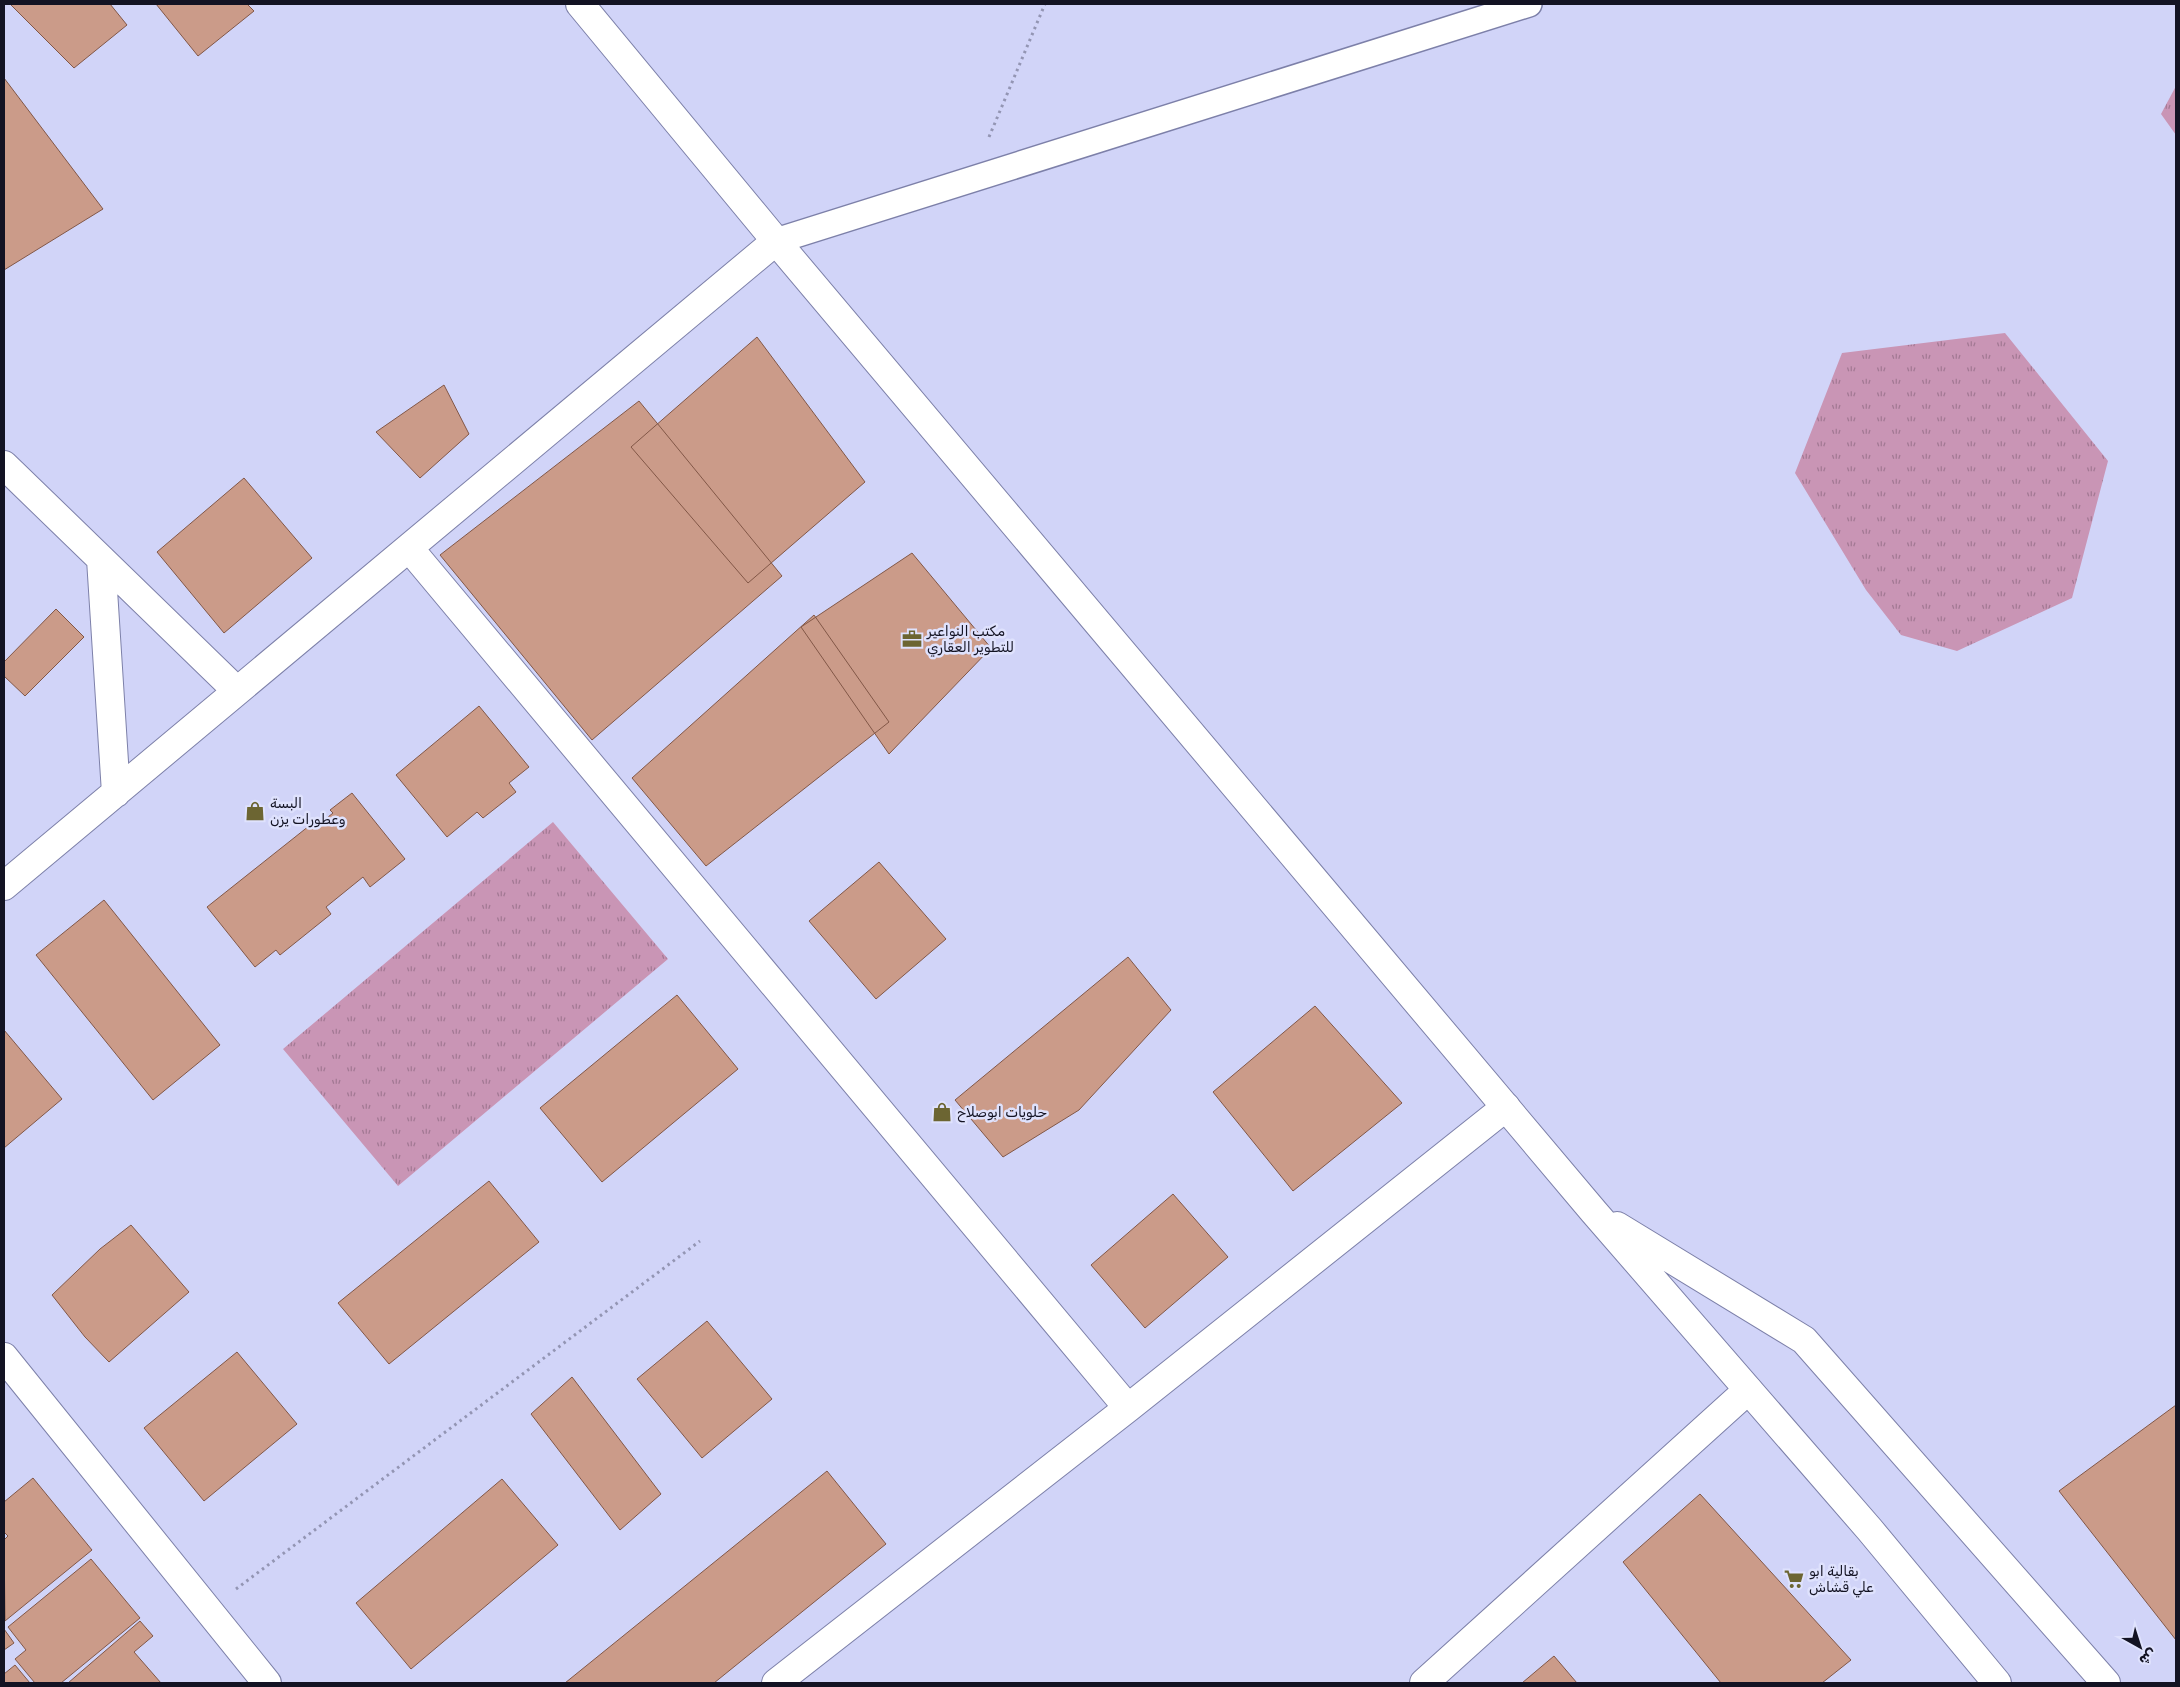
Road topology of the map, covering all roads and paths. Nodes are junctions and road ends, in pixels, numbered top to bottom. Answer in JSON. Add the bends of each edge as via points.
{"nodes":[{"id":1,"x":580,"y":4,"type":"edge"},
{"id":2,"x":1045,"y":4,"type":"edge"},
{"id":3,"x":1529,"y":4,"type":"edge"},
{"id":4,"x":985,"y":146,"type":"dead end"},
{"id":5,"x":776,"y":241,"type":"junction"},
{"id":6,"x":4,"y":465,"type":"edge"},
{"id":7,"x":410,"y":548,"type":"junction"},
{"id":8,"x":101,"y":559,"type":"junction"},
{"id":9,"x":237,"y":691,"type":"junction"},
{"id":10,"x":116,"y":793,"type":"junction"},
{"id":11,"x":4,"y":886,"type":"edge"},
{"id":12,"x":1506,"y":1107,"type":"junction"},
{"id":13,"x":1594,"y":1212,"type":"junction"},
{"id":14,"x":700,"y":1241,"type":"dead end"},
{"id":15,"x":4,"y":1357,"type":"edge"},
{"id":16,"x":1748,"y":1390,"type":"junction"},
{"id":17,"x":1128,"y":1408,"type":"junction"},
{"id":18,"x":208,"y":1610,"type":"junction"},
{"id":19,"x":267,"y":1683,"type":"edge"},
{"id":20,"x":776,"y":1683,"type":"edge"},
{"id":21,"x":1424,"y":1683,"type":"edge"},
{"id":22,"x":1997,"y":1683,"type":"edge"},
{"id":23,"x":2106,"y":1683,"type":"edge"}],
"edges":[{"from":1,"to":5,"type":"street"},
{"from":2,"to":4,"type":"path"},
{"from":3,"to":5,"type":"lane"},
{"from":5,"to":7,"type":"street"},
{"from":5,"to":12,"type":"street"},
{"from":6,"to":8,"type":"street"},
{"from":7,"to":9,"type":"street"},
{"from":7,"to":17,"type":"street"},
{"from":8,"to":9,"type":"street"},
{"from":8,"to":10,"type":"street"},
{"from":9,"to":10,"type":"street"},
{"from":10,"to":11,"type":"street"},
{"from":12,"to":13,"type":"street"},
{"from":12,"to":17,"type":"street"},
{"from":13,"to":16,"type":"street"},
{"from":13,"to":23,"type":"street","via":[[1804,1340]]},
{"from":14,"to":18,"type":"path"},
{"from":15,"to":18,"type":"street"},
{"from":16,"to":21,"type":"street"},
{"from":16,"to":22,"type":"street"},
{"from":17,"to":20,"type":"street"},
{"from":18,"to":19,"type":"street"}]}
